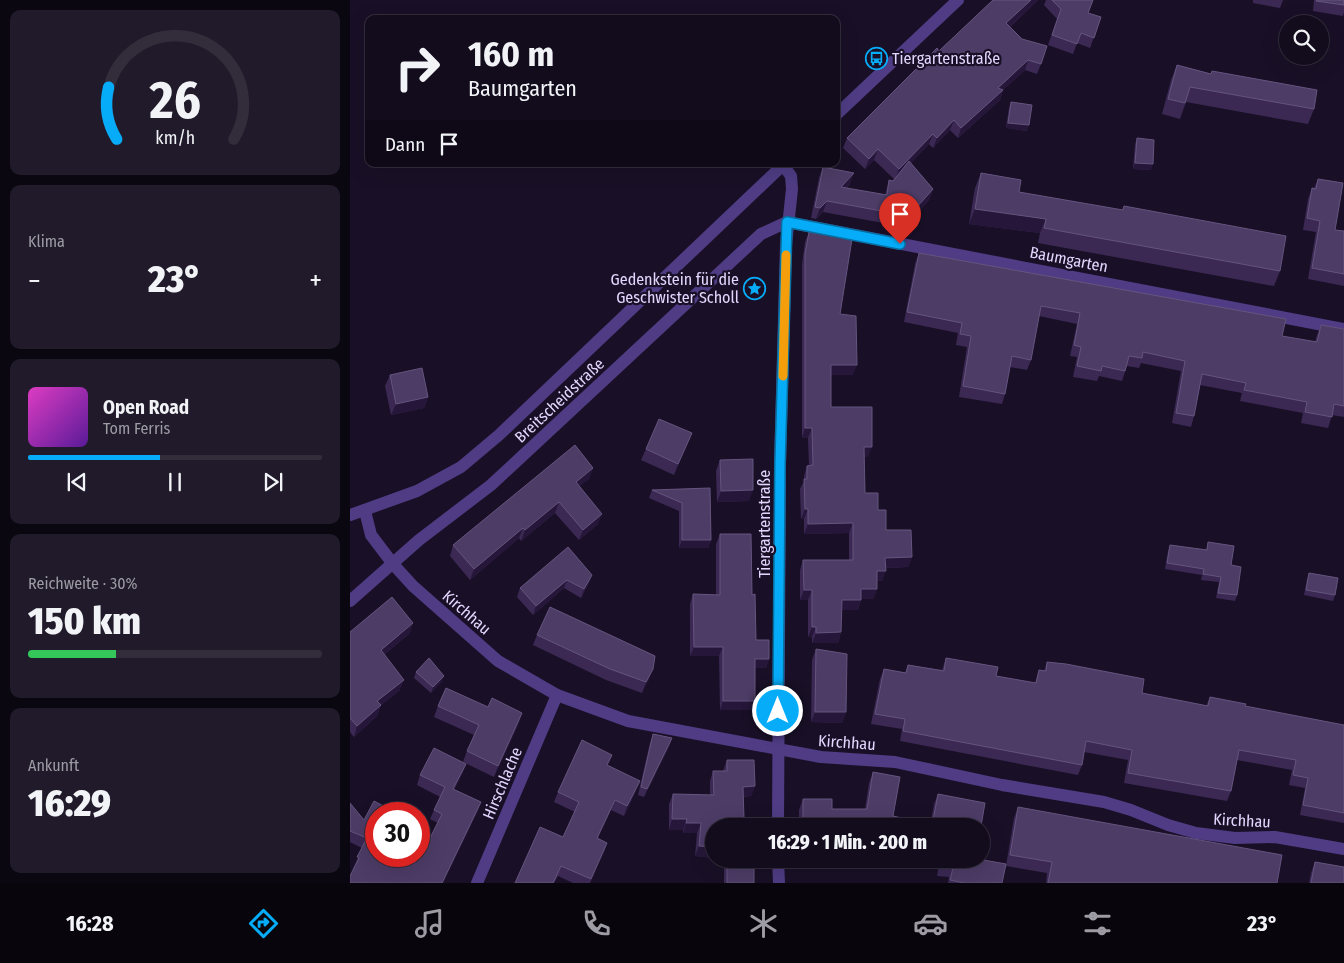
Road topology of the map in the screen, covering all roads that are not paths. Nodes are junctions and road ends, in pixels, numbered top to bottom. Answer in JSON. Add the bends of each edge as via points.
{"nodes":[{"id":1,"x":958,"y":0,"type":"edge"},
{"id":2,"x":840,"y":111,"type":"edge"},
{"id":3,"x":781,"y":167,"type":"edge"},
{"id":4,"x":786,"y":167,"type":"edge"},
{"id":5,"x":787,"y":222,"type":"junction"},
{"id":6,"x":1344,"y":328,"type":"edge"},
{"id":7,"x":365,"y":511,"type":"junction"},
{"id":8,"x":350,"y":516,"type":"edge"},
{"id":9,"x":392,"y":564,"type":"junction"},
{"id":10,"x":350,"y":601,"type":"edge"},
{"id":11,"x":557,"y":695,"type":"junction"},
{"id":12,"x":778,"y":749,"type":"junction"},
{"id":13,"x":778,"y":818,"type":"edge"},
{"id":14,"x":1344,"y":849,"type":"edge"},
{"id":15,"x":778,"y":868,"type":"edge"},
{"id":16,"x":477,"y":883,"type":"edge"},
{"id":17,"x":779,"y":883,"type":"edge"}],
"edges":[{"from":1,"to":2,"type":"street"},
{"from":3,"to":7,"type":"street","name":"Breitscheidstraße","via":[[499,435],[461,467],[417,491]]},
{"from":4,"to":5,"type":"street","name":"Tiergartenstraße","via":[[791,176],[792,189]]},
{"from":5,"to":6,"type":"street","name":"Baumgarten"},
{"from":5,"to":9,"type":"street","name":"Breitscheidstraße","via":[[761,234],[491,486]]},
{"from":5,"to":12,"type":"street","name":"Tiergartenstraße","via":[[780,464]]},
{"from":7,"to":8,"type":"street","name":"Breitscheidstraße"},
{"from":7,"to":9,"type":"street","name":"Kirchhau","via":[[371,535]]},
{"from":9,"to":10,"type":"street","name":"Breitscheidstraße"},
{"from":9,"to":11,"type":"street","name":"Kirchhau","via":[[498,661]]},
{"from":11,"to":12,"type":"street","name":"Kirchhau","via":[[628,721]]},
{"from":11,"to":16,"type":"street","name":"Hirschlache"},
{"from":12,"to":13,"type":"street","name":"Tiergartenstraße"},
{"from":12,"to":14,"type":"street","name":"Kirchhau","via":[[821,757],[894,762],[1104,802],[1196,833],[1235,838],[1293,839]]},
{"from":15,"to":17,"type":"street"}]}
